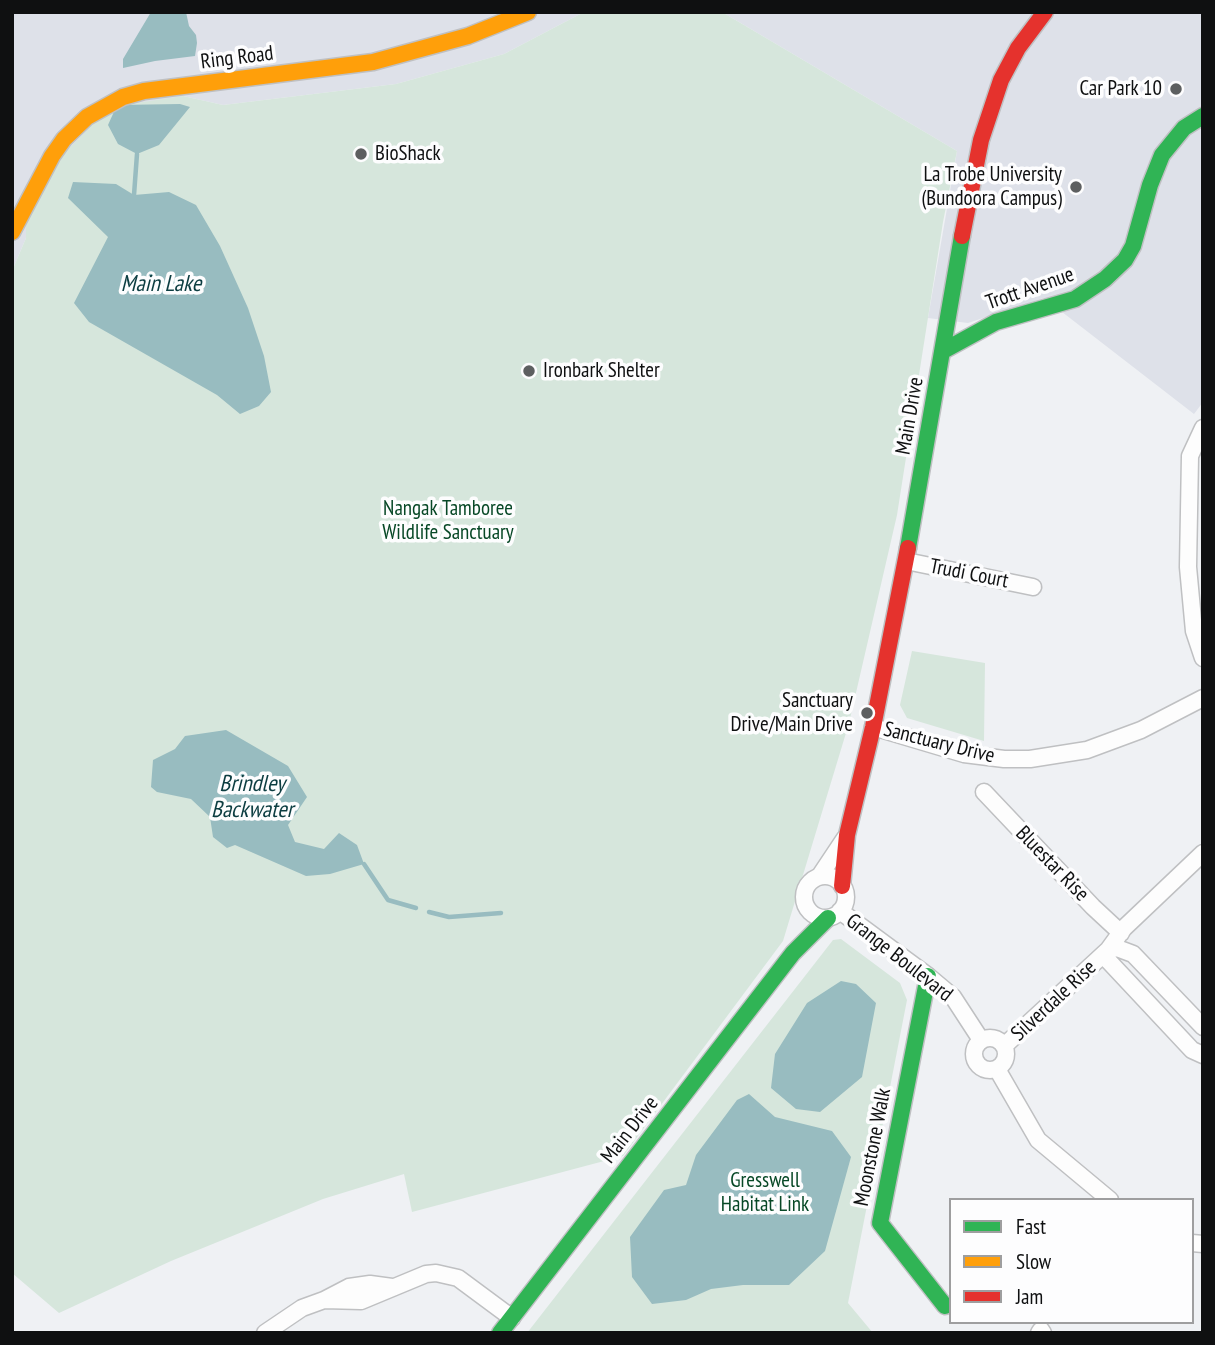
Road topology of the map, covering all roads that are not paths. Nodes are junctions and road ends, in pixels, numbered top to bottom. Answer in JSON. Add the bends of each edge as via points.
{"nodes":[{"id":1,"x":528,"y":12,"type":"edge"},
{"id":2,"x":1045,"y":14,"type":"edge"},
{"id":3,"x":1203,"y":116,"type":"edge"},
{"id":4,"x":12,"y":232,"type":"edge"},
{"id":5,"x":943,"y":351,"type":"junction"},
{"id":6,"x":1203,"y":428,"type":"edge"},
{"id":7,"x":906,"y":561,"type":"junction"},
{"id":8,"x":1033,"y":587,"type":"dead end"},
{"id":9,"x":1203,"y":658,"type":"edge"},
{"id":10,"x":1203,"y":698,"type":"edge"},
{"id":11,"x":873,"y":727,"type":"junction"},
{"id":12,"x":984,"y":792,"type":"dead end"},
{"id":13,"x":847,"y":835,"type":"junction"},
{"id":14,"x":1203,"y":853,"type":"edge"},
{"id":15,"x":819,"y":877,"type":"junction"},
{"id":16,"x":842,"y":886,"type":"junction"},
{"id":17,"x":808,"y":910,"type":"junction"},
{"id":18,"x":834,"y":914,"type":"junction"},
{"id":19,"x":1121,"y":933,"type":"junction"},
{"id":20,"x":793,"y":953,"type":"junction"},
{"id":21,"x":1105,"y":953,"type":"junction"},
{"id":22,"x":928,"y":976,"type":"junction"},
{"id":23,"x":1203,"y":1027,"type":"edge"},
{"id":24,"x":981,"y":1040,"type":"junction"},
{"id":25,"x":1004,"y":1046,"type":"junction"},
{"id":26,"x":1203,"y":1055,"type":"edge"},
{"id":27,"x":996,"y":1069,"type":"junction"},
{"id":28,"x":1108,"y":1198,"type":"edge"},
{"id":29,"x":945,"y":1306,"type":"dead end"},
{"id":30,"x":512,"y":1318,"type":"junction"},
{"id":31,"x":265,"y":1333,"type":"edge"},
{"id":32,"x":500,"y":1333,"type":"edge"}],
"edges":[{"from":1,"to":4,"type":"street","name":"Ring Road","via":[[468,36],[373,62],[123,97],[87,117],[64,139]]},
{"from":2,"to":5,"type":"street","name":"Main Drive","via":[[1018,48],[1001,80],[981,140]]},
{"from":3,"to":5,"type":"street","name":"Trott Avenue","via":[[1178,134],[1162,155],[1137,237],[1117,268],[1075,299],[996,322]]},
{"from":5,"to":7,"type":"street","name":"Main Drive"},
{"from":6,"to":9,"type":"street","via":[[1190,456],[1188,567],[1194,631]]},
{"from":7,"to":8,"type":"street","name":"Trudi Court"},
{"from":7,"to":11,"type":"street","name":"Main Drive"},
{"from":10,"to":11,"type":"street","name":"Sanctuary Drive","via":[[1141,730],[1087,750],[1030,759],[964,754]]},
{"from":11,"to":13,"type":"street","name":"Main Drive"},
{"from":12,"to":19,"type":"street","name":"Bluestar Rise"},
{"from":13,"to":15,"type":"street","name":"Main Drive"},
{"from":13,"to":16,"type":"street","name":"Main Drive"},
{"from":14,"to":19,"type":"street"},
{"from":15,"to":16,"type":"street","via":[[832,878]]},
{"from":15,"to":17,"type":"street","via":[[805,891]]},
{"from":16,"to":18,"type":"street","via":[[845,899]]},
{"from":17,"to":18,"type":"street","via":[[817,916]]},
{"from":17,"to":20,"type":"street","name":"Main Drive"},
{"from":18,"to":20,"type":"street","name":"Main Drive"},
{"from":18,"to":22,"type":"street","name":"Grange Boulevard"},
{"from":19,"to":21,"type":"street"},
{"from":20,"to":30,"type":"street","name":"Main Drive"},
{"from":21,"to":23,"type":"street","name":"Silverdale Rise","via":[[1117,948],[1133,954]]},
{"from":21,"to":25,"type":"street","name":"Silverdale Rise"},
{"from":21,"to":26,"type":"street","name":"Silverdale Rise","via":[[1192,1050]]},
{"from":22,"to":24,"type":"street","name":"Grange Boulevard","via":[[953,997]]},
{"from":22,"to":29,"type":"street","name":"Moonstone Walk","via":[[880,1223]]},
{"from":24,"to":25,"type":"street","via":[[992,1038]]},
{"from":24,"to":27,"type":"street","via":[[974,1052],[976,1063],[985,1070]]},
{"from":25,"to":27,"type":"street","via":[[1006,1057]]},
{"from":27,"to":28,"type":"street","via":[[1038,1140]]},
{"from":30,"to":31,"type":"street","via":[[448,1274],[426,1274],[392,1287],[349,1287],[302,1308]]},
{"from":30,"to":32,"type":"street","name":"Main Drive"}]}
